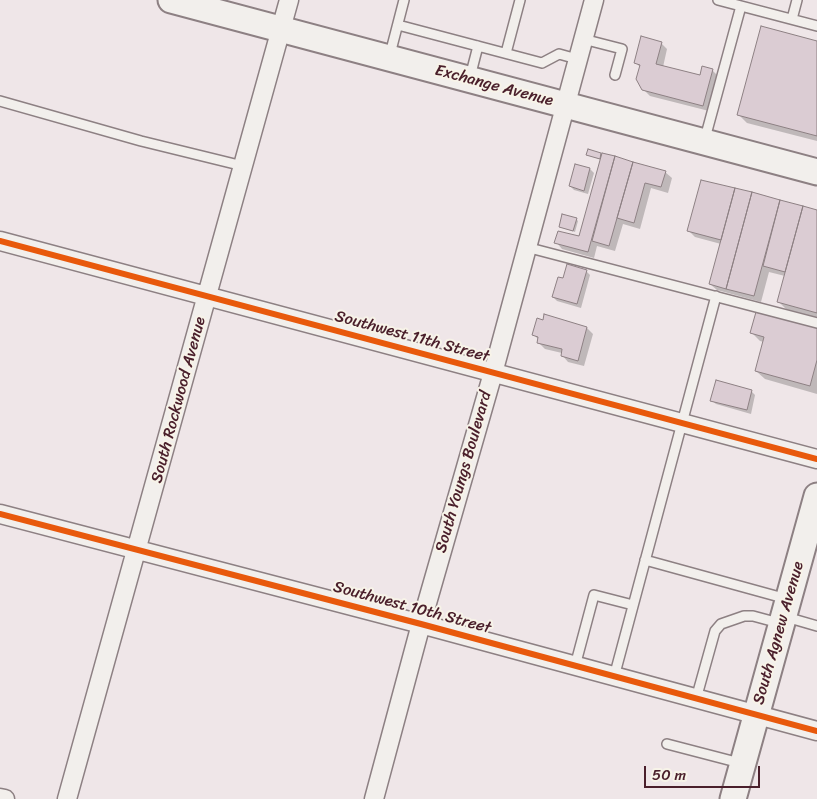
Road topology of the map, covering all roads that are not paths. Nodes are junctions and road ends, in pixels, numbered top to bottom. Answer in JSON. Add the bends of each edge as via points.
{"nodes":[{"id":1,"x":171,"y":0,"type":"edge"},
{"id":2,"x":289,"y":0,"type":"edge"},
{"id":3,"x":404,"y":0,"type":"edge"},
{"id":4,"x":520,"y":0,"type":"edge"},
{"id":5,"x":594,"y":0,"type":"edge"},
{"id":6,"x":718,"y":0,"type":"edge"},
{"id":7,"x":797,"y":0,"type":"edge"},
{"id":8,"x":207,"y":5,"type":"edge"},
{"id":9,"x":741,"y":6,"type":"junction"},
{"id":10,"x":792,"y":19,"type":"junction"},
{"id":11,"x":398,"y":24,"type":"junction"},
{"id":12,"x":817,"y":26,"type":"edge"},
{"id":13,"x":281,"y":29,"type":"junction"},
{"id":14,"x":583,"y":39,"type":"junction"},
{"id":15,"x":478,"y":46,"type":"junction"},
{"id":16,"x":506,"y":53,"type":"junction"},
{"id":17,"x":389,"y":58,"type":"junction"},
{"id":18,"x":577,"y":59,"type":"junction"},
{"id":19,"x":615,"y":75,"type":"dead end"},
{"id":20,"x":469,"y":79,"type":"junction"},
{"id":21,"x":0,"y":101,"type":"edge"},
{"id":22,"x":565,"y":105,"type":"junction"},
{"id":23,"x":704,"y":142,"type":"junction"},
{"id":24,"x":243,"y":166,"type":"junction"},
{"id":25,"x":817,"y":172,"type":"edge"},
{"id":26,"x":0,"y":241,"type":"edge"},
{"id":27,"x":526,"y":247,"type":"junction"},
{"id":28,"x":208,"y":296,"type":"junction"},
{"id":29,"x":716,"y":296,"type":"junction"},
{"id":30,"x":817,"y":323,"type":"edge"},
{"id":31,"x":492,"y":373,"type":"junction"},
{"id":32,"x":682,"y":423,"type":"junction"},
{"id":33,"x":817,"y":459,"type":"edge"},
{"id":34,"x":817,"y":496,"type":"edge"},
{"id":35,"x":0,"y":514,"type":"edge"},
{"id":36,"x":138,"y":550,"type":"junction"},
{"id":37,"x":645,"y":560,"type":"junction"},
{"id":38,"x":633,"y":605,"type":"junction"},
{"id":39,"x":784,"y":613,"type":"junction"},
{"id":40,"x":421,"y":624,"type":"junction"},
{"id":41,"x":817,"y":626,"type":"edge"},
{"id":42,"x":575,"y":666,"type":"junction"},
{"id":43,"x":614,"y":677,"type":"junction"},
{"id":44,"x":696,"y":699,"type":"junction"},
{"id":45,"x":756,"y":715,"type":"junction"},
{"id":46,"x":815,"y":726,"type":"edge"},
{"id":47,"x":667,"y":744,"type":"dead end"},
{"id":48,"x":743,"y":764,"type":"junction"},
{"id":49,"x":0,"y":798,"type":"edge"},
{"id":50,"x":5,"y":799,"type":"edge"},
{"id":51,"x":67,"y":799,"type":"edge"},
{"id":52,"x":374,"y":799,"type":"edge"},
{"id":53,"x":733,"y":799,"type":"edge"}],
"edges":[{"from":1,"to":8,"type":"main road","name":"Exchange Avenue"},
{"from":2,"to":13,"type":"street","name":"South Rockwood Avenue"},
{"from":3,"to":11,"type":"lane"},
{"from":4,"to":16,"type":"lane"},
{"from":5,"to":14,"type":"street","name":"South Youngs Boulevard"},
{"from":6,"to":9,"type":"lane"},
{"from":7,"to":10,"type":"lane"},
{"from":8,"to":13,"type":"main road","name":"Exchange Avenue"},
{"from":9,"to":10,"type":"lane"},
{"from":9,"to":23,"type":"lane"},
{"from":10,"to":12,"type":"lane"},
{"from":11,"to":15,"type":"lane"},
{"from":11,"to":17,"type":"lane"},
{"from":13,"to":17,"type":"main road","name":"Exchange Avenue"},
{"from":13,"to":24,"type":"street","name":"South Rockwood Avenue"},
{"from":14,"to":18,"type":"street","name":"South Youngs Boulevard"},
{"from":14,"to":19,"type":"lane","via":[[622,49]]},
{"from":15,"to":16,"type":"lane"},
{"from":15,"to":20,"type":"lane"},
{"from":16,"to":18,"type":"lane","via":[[542,63],[559,54]]},
{"from":17,"to":20,"type":"main road","name":"Exchange Avenue"},
{"from":18,"to":22,"type":"street","name":"South Youngs Boulevard"},
{"from":20,"to":22,"type":"main road","name":"Exchange Avenue"},
{"from":21,"to":24,"type":"lane"},
{"from":22,"to":23,"type":"main road","name":"Exchange Avenue"},
{"from":22,"to":27,"type":"street","name":"South Youngs Boulevard"},
{"from":23,"to":25,"type":"main road","name":"Exchange Avenue"},
{"from":24,"to":28,"type":"street","name":"South Rockwood Avenue"},
{"from":26,"to":28,"type":"street","name":"Southwest 11th Street"},
{"from":27,"to":29,"type":"lane"},
{"from":27,"to":31,"type":"street","name":"South Youngs Boulevard"},
{"from":28,"to":31,"type":"street","name":"Southwest 11th Street"},
{"from":28,"to":36,"type":"street","name":"South Rockwood Avenue"},
{"from":29,"to":30,"type":"lane"},
{"from":29,"to":32,"type":"lane"},
{"from":31,"to":32,"type":"street","name":"Southwest 11th Street"},
{"from":31,"to":40,"type":"street","name":"South Youngs Boulevard"},
{"from":32,"to":33,"type":"street","name":"Southwest 11th Street"},
{"from":32,"to":37,"type":"lane"},
{"from":34,"to":39,"type":"main road","name":"South Agnew Avenue"},
{"from":35,"to":36,"type":"street","name":"Southwest 10th Street"},
{"from":36,"to":40,"type":"street","name":"Southwest 10th Street"},
{"from":36,"to":51,"type":"street","name":"South Rockwood Avenue"},
{"from":37,"to":38,"type":"lane"},
{"from":37,"to":39,"type":"lane"},
{"from":38,"to":42,"type":"lane","via":[[594,595]]},
{"from":38,"to":43,"type":"lane"},
{"from":39,"to":41,"type":"lane"},
{"from":39,"to":44,"type":"lane","via":[[744,616],[721,624],[715,631]]},
{"from":39,"to":45,"type":"main road","name":"South Agnew Avenue"},
{"from":40,"to":42,"type":"street","name":"Southwest 10th Street"},
{"from":40,"to":52,"type":"street","name":"South Youngs Boulevard"},
{"from":42,"to":43,"type":"street","name":"Southwest 10th Street"},
{"from":43,"to":44,"type":"street","name":"Southwest 10th Street"},
{"from":44,"to":45,"type":"street","name":"Southwest 10th Street"},
{"from":45,"to":46,"type":"street","name":"Southwest 10th Street"},
{"from":45,"to":48,"type":"main road","name":"South Agnew Avenue"},
{"from":47,"to":48,"type":"lane"},
{"from":48,"to":53,"type":"main road","name":"South Agnew Avenue"},
{"from":49,"to":50,"type":"street"}]}
